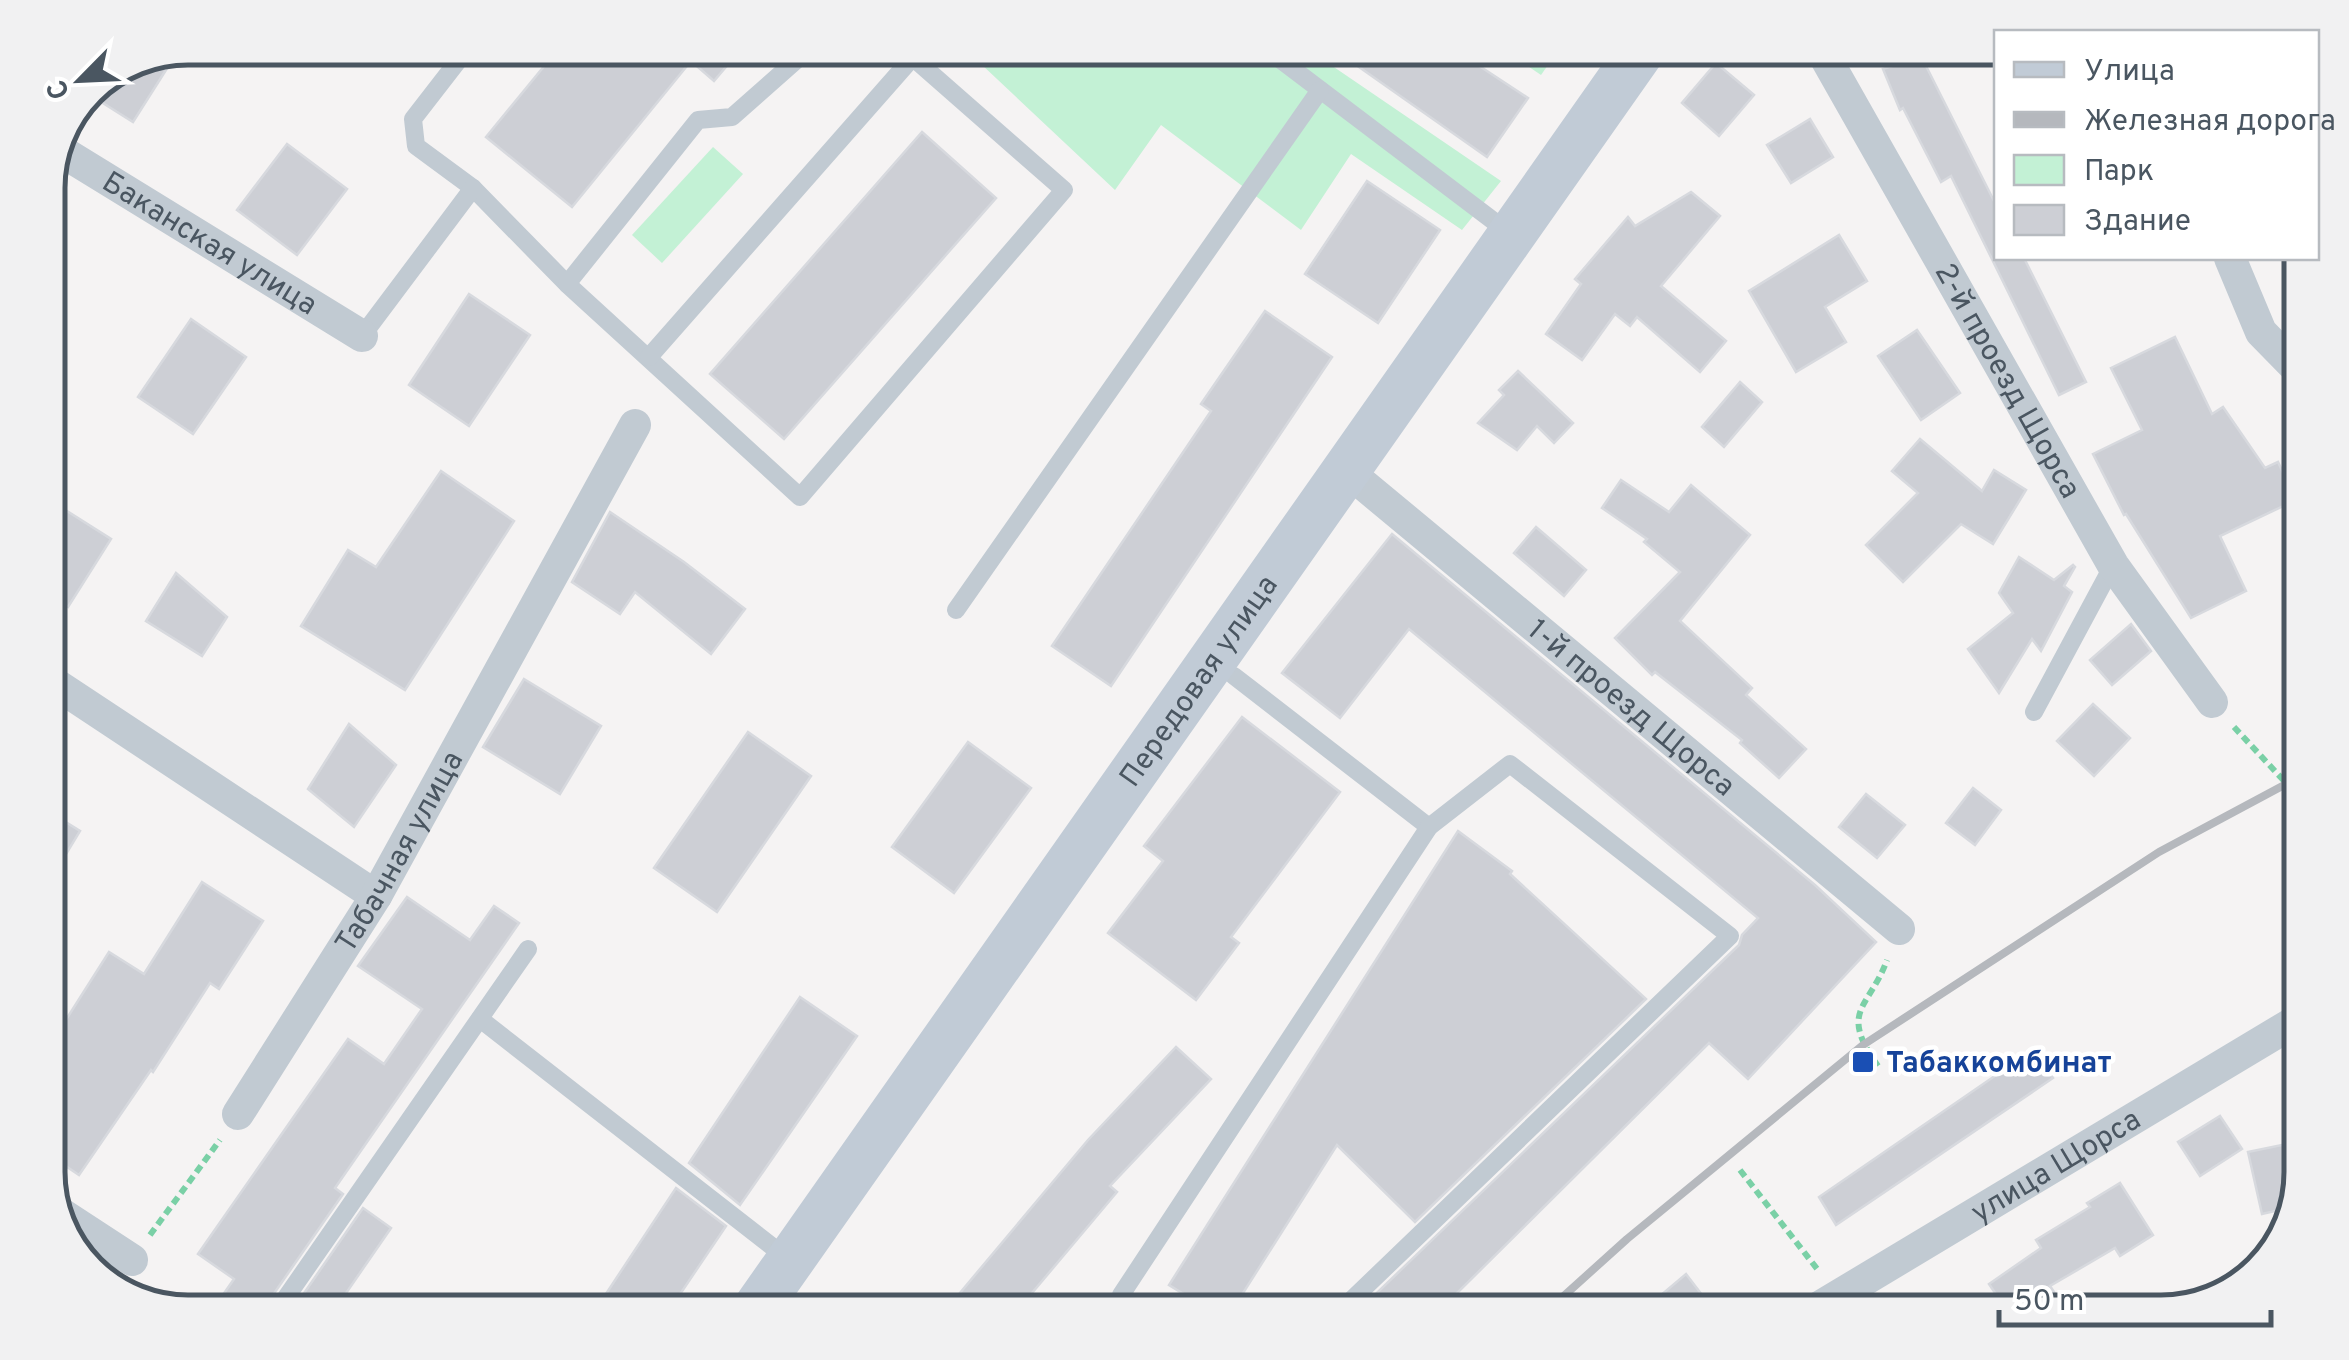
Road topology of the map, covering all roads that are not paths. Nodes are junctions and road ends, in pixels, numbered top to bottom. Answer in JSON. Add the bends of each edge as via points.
{"nodes":[{"id":1,"x":455,"y":65,"type":"edge"},
{"id":2,"x":791,"y":65,"type":"edge"},
{"id":3,"x":899,"y":65,"type":"edge"},
{"id":4,"x":926,"y":65,"type":"edge"},
{"id":5,"x":1287,"y":65,"type":"edge"},
{"id":6,"x":1632,"y":65,"type":"edge"},
{"id":7,"x":1659,"y":65,"type":"edge"},
{"id":8,"x":1830,"y":65,"type":"edge"},
{"id":9,"x":1320,"y":90,"type":"junction"},
{"id":10,"x":69,"y":156,"type":"edge"},
{"id":11,"x":472,"y":188,"type":"junction"},
{"id":12,"x":1520,"y":240,"type":"junction"},
{"id":13,"x":2231,"y":260,"type":"edge"},
{"id":14,"x":567,"y":284,"type":"junction"},
{"id":15,"x":362,"y":336,"type":"joint"},
{"id":16,"x":2284,"y":356,"type":"edge"},
{"id":17,"x":650,"y":358,"type":"junction"},
{"id":18,"x":635,"y":425,"type":"dead end"},
{"id":19,"x":1364,"y":484,"type":"junction"},
{"id":20,"x":2113,"y":564,"type":"junction"},
{"id":21,"x":956,"y":610,"type":"dead end"},
{"id":22,"x":1234,"y":676,"type":"junction"},
{"id":23,"x":65,"y":690,"type":"edge"},
{"id":24,"x":2212,"y":702,"type":"road end"},
{"id":25,"x":2034,"y":712,"type":"dead end"},
{"id":26,"x":1429,"y":827,"type":"junction"},
{"id":27,"x":376,"y":896,"type":"junction"},
{"id":28,"x":1899,"y":929,"type":"road end"},
{"id":29,"x":528,"y":949,"type":"dead end"},
{"id":30,"x":480,"y":1018,"type":"junction"},
{"id":31,"x":2284,"y":1029,"type":"edge"},
{"id":32,"x":238,"y":1114,"type":"road end"},
{"id":33,"x":77,"y":1224,"type":"edge"},
{"id":34,"x":132,"y":1260,"type":"road end"},
{"id":35,"x":790,"y":1261,"type":"junction"},
{"id":36,"x":288,"y":1295,"type":"edge"},
{"id":37,"x":766,"y":1295,"type":"edge"},
{"id":38,"x":800,"y":1295,"type":"edge"},
{"id":39,"x":1121,"y":1295,"type":"edge"},
{"id":40,"x":1357,"y":1295,"type":"edge"},
{"id":41,"x":1839,"y":1295,"type":"edge"}],
"edges":[{"from":1,"to":11,"type":"lane","via":[[413,120],[416,146]]},
{"from":2,"to":14,"type":"lane","via":[[732,117],[698,120]]},
{"from":3,"to":17,"type":"lane"},
{"from":4,"to":17,"type":"lane","via":[[1064,190],[800,498]]},
{"from":5,"to":9,"type":"lane"},
{"from":6,"to":12,"type":"main road","name":"Передовая улица"},
{"from":7,"to":12,"type":"main road","name":"Передовая улица"},
{"from":8,"to":20,"type":"street","name":"2-й проезд Щорса"},
{"from":9,"to":12,"type":"lane"},
{"from":9,"to":21,"type":"lane"},
{"from":10,"to":15,"type":"street","name":"Баканская улица"},
{"from":11,"to":14,"type":"lane"},
{"from":11,"to":15,"type":"lane"},
{"from":12,"to":19,"type":"main road","name":"Передовая улица"},
{"from":12,"to":35,"type":"main road","name":"Передовая улица"},
{"from":13,"to":16,"type":"street","via":[[2262,332]]},
{"from":14,"to":17,"type":"lane"},
{"from":18,"to":27,"type":"street","name":"Табачная улица"},
{"from":19,"to":22,"type":"main road","name":"Передовая улица"},
{"from":19,"to":28,"type":"street","name":"1-й проезд Щорса"},
{"from":20,"to":24,"type":"street","name":"2-й проезд Щорса"},
{"from":20,"to":25,"type":"lane"},
{"from":22,"to":26,"type":"lane"},
{"from":22,"to":38,"type":"main road","name":"Передовая улица"},
{"from":23,"to":27,"type":"street"},
{"from":26,"to":39,"type":"lane"},
{"from":26,"to":40,"type":"lane","via":[[1510,764],[1730,936]]},
{"from":27,"to":32,"type":"street","name":"Табачная улица"},
{"from":29,"to":30,"type":"lane"},
{"from":30,"to":35,"type":"lane"},
{"from":30,"to":36,"type":"lane"},
{"from":31,"to":41,"type":"street","name":"улица Щорса"},
{"from":33,"to":34,"type":"street"},
{"from":35,"to":37,"type":"main road","name":"Передовая улица"}]}
